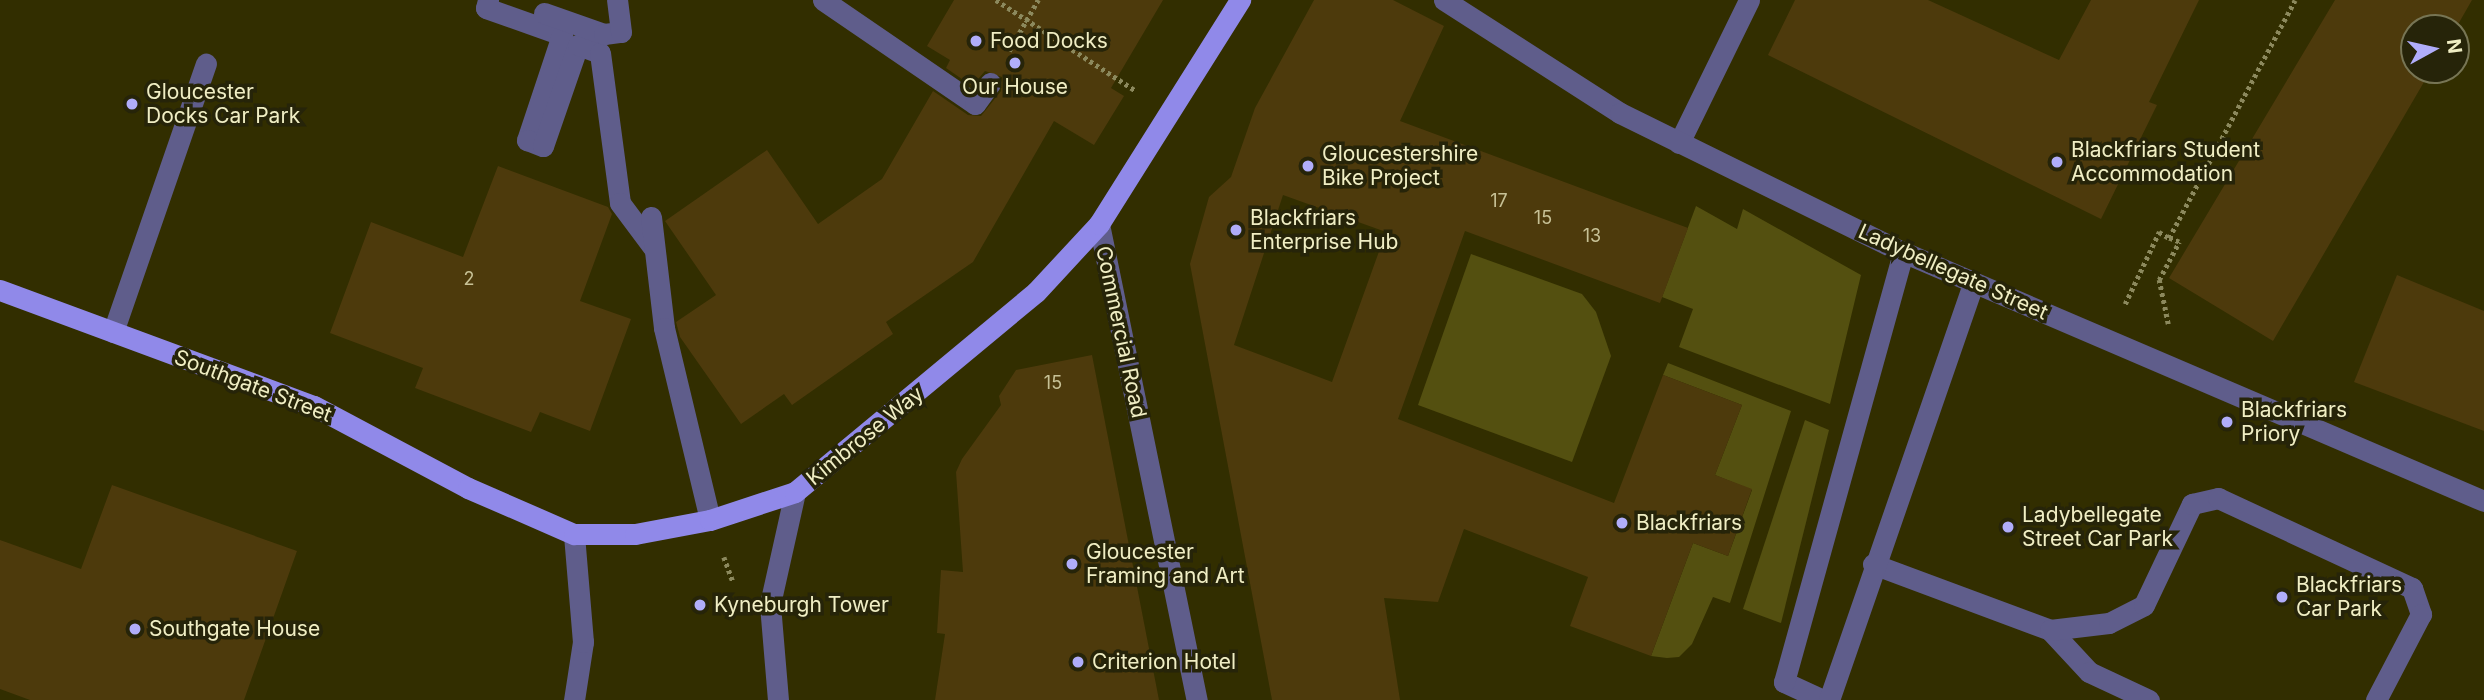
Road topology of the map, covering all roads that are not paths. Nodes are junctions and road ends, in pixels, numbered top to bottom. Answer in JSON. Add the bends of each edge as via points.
{"nodes":[{"id":1,"x":488,"y":0,"type":"edge"},
{"id":2,"x":506,"y":0,"type":"edge"},
{"id":3,"x":617,"y":0,"type":"edge"},
{"id":4,"x":823,"y":0,"type":"edge"},
{"id":5,"x":1240,"y":0,"type":"edge"},
{"id":6,"x":1444,"y":0,"type":"edge"},
{"id":7,"x":1749,"y":0,"type":"edge"},
{"id":8,"x":206,"y":64,"type":"dead end"},
{"id":9,"x":990,"y":83,"type":"dead end"},
{"id":10,"x":1679,"y":143,"type":"junction"},
{"id":11,"x":651,"y":217,"type":"dead end"},
{"id":12,"x":1099,"y":224,"type":"junction"},
{"id":13,"x":652,"y":246,"type":"junction"},
{"id":14,"x":1903,"y":252,"type":"junction"},
{"id":15,"x":1973,"y":283,"type":"junction"},
{"id":16,"x":0,"y":290,"type":"edge"},
{"id":17,"x":113,"y":332,"type":"junction"},
{"id":18,"x":795,"y":492,"type":"junction"},
{"id":19,"x":2484,"y":501,"type":"edge"},
{"id":20,"x":710,"y":520,"type":"junction"},
{"id":21,"x":574,"y":534,"type":"junction"},
{"id":22,"x":1873,"y":564,"type":"junction"},
{"id":23,"x":2050,"y":630,"type":"junction"},
{"id":24,"x":574,"y":700,"type":"edge"},
{"id":25,"x":778,"y":700,"type":"edge"},
{"id":26,"x":1197,"y":700,"type":"edge"},
{"id":27,"x":1823,"y":700,"type":"edge"},
{"id":28,"x":1829,"y":700,"type":"edge"},
{"id":29,"x":2150,"y":700,"type":"edge"},
{"id":30,"x":2376,"y":700,"type":"edge"}],
"edges":[{"from":1,"to":13,"type":"street","via":[[486,8],[562,35],[527,140],[543,146],[578,45],[600,53],[620,203]]},
{"from":2,"to":3,"type":"street","via":[[604,34],[621,32]]},
{"from":4,"to":9,"type":"street","via":[[975,104]]},
{"from":5,"to":12,"type":"main road","name":"Commercial Road"},
{"from":6,"to":10,"type":"street","name":"Ladybellegate Street","via":[[1620,113]]},
{"from":7,"to":10,"type":"street"},
{"from":8,"to":17,"type":"street"},
{"from":10,"to":14,"type":"street","name":"Ladybellegate Street"},
{"from":11,"to":13,"type":"street"},
{"from":12,"to":18,"type":"main road","name":"Kimbrose Way","via":[[1035,292],[898,411]]},
{"from":12,"to":26,"type":"street","name":"Commercial Road"},
{"from":13,"to":20,"type":"street","via":[[664,328]]},
{"from":14,"to":15,"type":"street","name":"Ladybellegate Street"},
{"from":14,"to":27,"type":"street","via":[[1784,682]]},
{"from":15,"to":19,"type":"street","name":"Ladybellegate Street"},
{"from":15,"to":22,"type":"street"},
{"from":16,"to":17,"type":"main road","name":"Southgate Street"},
{"from":17,"to":21,"type":"main road","name":"Southgate Street","via":[[314,406],[468,488]]},
{"from":18,"to":20,"type":"main road","name":"Kimbrose Way"},
{"from":18,"to":25,"type":"street","via":[[770,604]]},
{"from":20,"to":21,"type":"main road","name":"Kimbrose Way","via":[[635,534]]},
{"from":21,"to":24,"type":"street","via":[[583,642]]},
{"from":22,"to":23,"type":"street"},
{"from":22,"to":28,"type":"street"},
{"from":23,"to":29,"type":"street","via":[[2089,673]]},
{"from":23,"to":30,"type":"street","via":[[2109,623],[2144,605],[2192,505],[2218,498],[2412,588],[2421,614]]}]}
